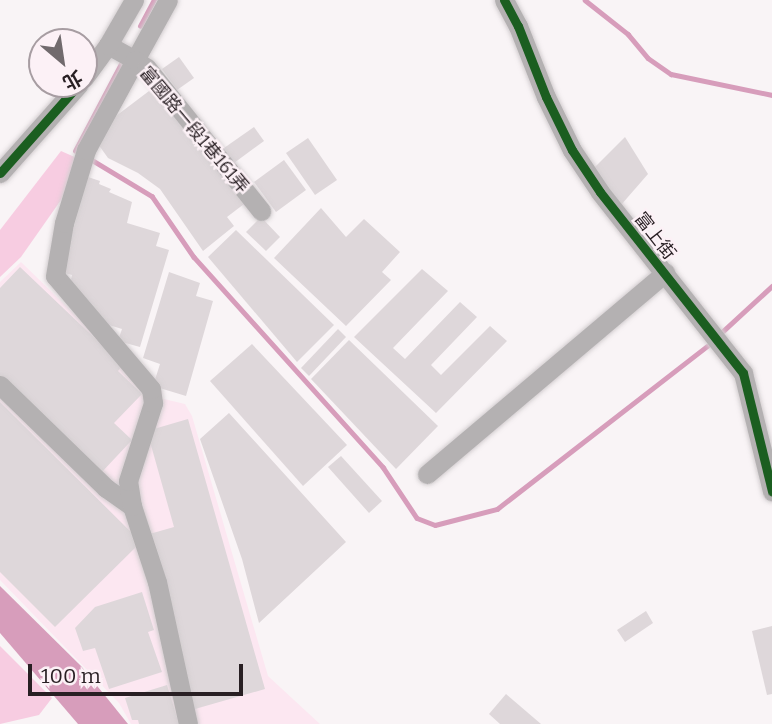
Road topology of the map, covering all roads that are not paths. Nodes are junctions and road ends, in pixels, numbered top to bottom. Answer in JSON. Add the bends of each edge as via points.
{"nodes":[{"id":1,"x":134,"y":0,"type":"edge"},
{"id":2,"x":168,"y":0,"type":"edge"},
{"id":3,"x":504,"y":0,"type":"edge"},
{"id":4,"x":108,"y":45,"type":"junction"},
{"id":5,"x":98,"y":59,"type":"edge"},
{"id":6,"x":135,"y":60,"type":"junction"},
{"id":7,"x":67,"y":98,"type":"edge"},
{"id":8,"x":0,"y":173,"type":"edge"},
{"id":9,"x":261,"y":211,"type":"dead end"},
{"id":10,"x":664,"y":273,"type":"junction"},
{"id":11,"x":0,"y":386,"type":"edge"},
{"id":12,"x":427,"y":474,"type":"dead end"},
{"id":13,"x":772,"y":491,"type":"edge"},
{"id":14,"x":132,"y":506,"type":"junction"},
{"id":15,"x":188,"y":724,"type":"edge"}],
"edges":[{"from":1,"to":4,"type":"street"},
{"from":2,"to":6,"type":"street"},
{"from":3,"to":10,"type":"street","name":"富上街","via":[[572,150]]},
{"from":4,"to":5,"type":"street"},
{"from":4,"to":6,"type":"street"},
{"from":6,"to":9,"type":"street","name":"富國路一段1巷161弄","via":[[147,68]]},
{"from":6,"to":14,"type":"street","name":"富國路一段1巷161弄","via":[[86,150],[64,223],[55,276],[151,389],[153,403],[128,481]]},
{"from":7,"to":8,"type":"street"},
{"from":10,"to":12,"type":"street"},
{"from":10,"to":13,"type":"street","name":"富上街","via":[[743,373]]},
{"from":11,"to":14,"type":"street","via":[[106,488]]},
{"from":14,"to":15,"type":"street","name":"富國路一段1巷161弄","via":[[157,582]]}]}
